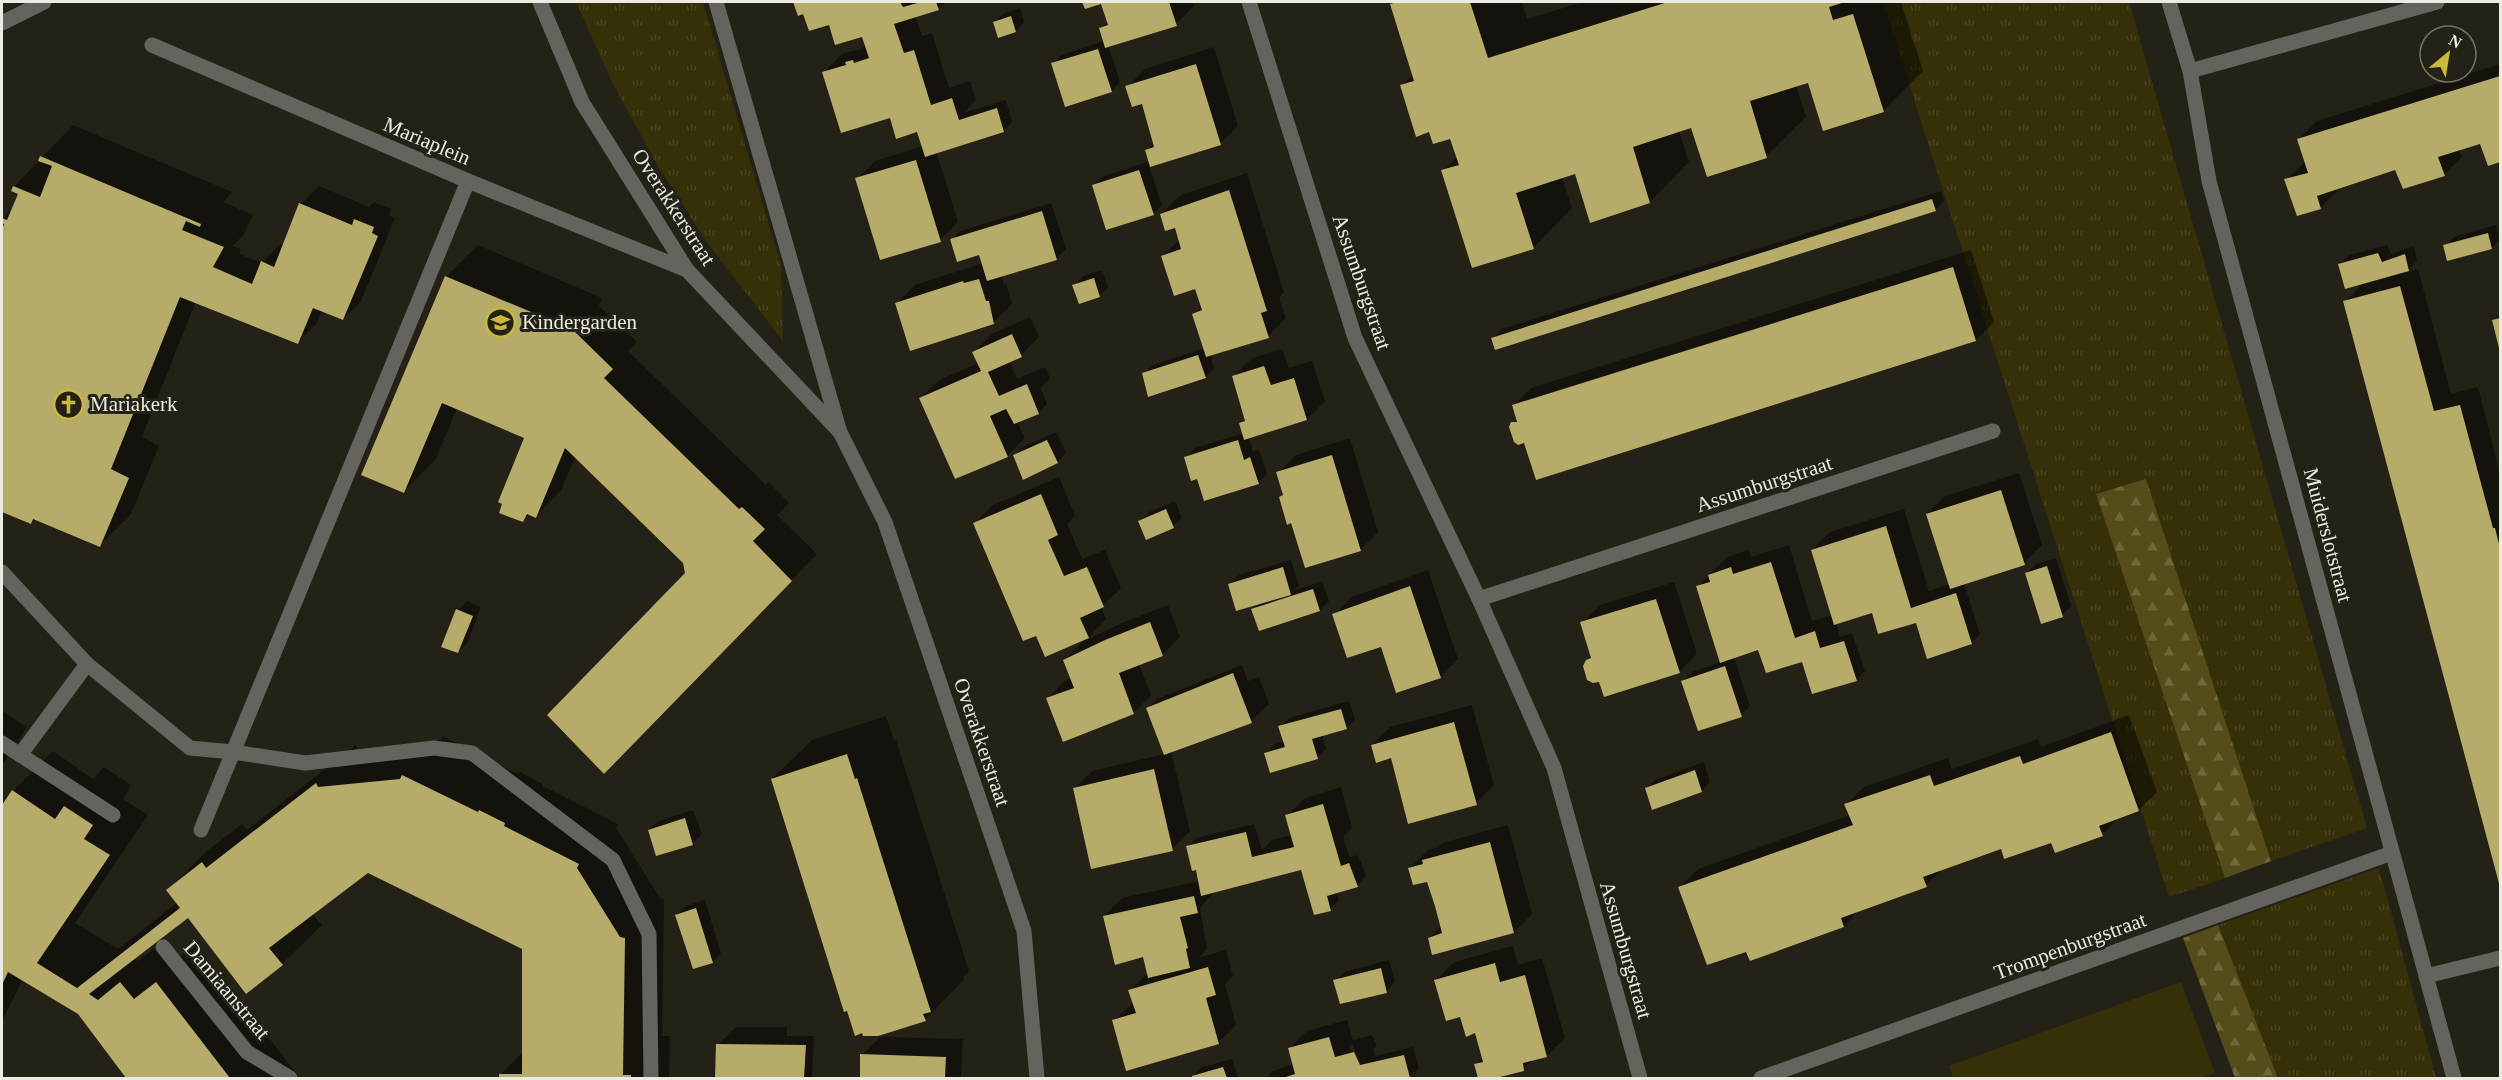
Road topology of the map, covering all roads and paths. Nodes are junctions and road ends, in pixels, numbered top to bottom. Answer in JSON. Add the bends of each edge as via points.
{"nodes":[{"id":1,"x":44,"y":2,"type":"edge"},
{"id":2,"x":540,"y":2,"type":"edge"},
{"id":3,"x":716,"y":2,"type":"edge"},
{"id":4,"x":1249,"y":2,"type":"edge"},
{"id":5,"x":2169,"y":2,"type":"edge"},
{"id":6,"x":2437,"y":2,"type":"edge"},
{"id":7,"x":2416,"y":5,"type":"edge"},
{"id":8,"x":2,"y":23,"type":"edge"},
{"id":9,"x":152,"y":45,"type":"dead end"},
{"id":10,"x":2190,"y":70,"type":"junction"},
{"id":11,"x":468,"y":181,"type":"junction"},
{"id":12,"x":687,"y":270,"type":"junction"},
{"id":13,"x":1993,"y":431,"type":"dead end"},
{"id":14,"x":840,"y":432,"type":"junction"},
{"id":15,"x":2,"y":572,"type":"edge"},
{"id":16,"x":1479,"y":599,"type":"junction"},
{"id":17,"x":87,"y":664,"type":"junction"},
{"id":18,"x":2,"y":743,"type":"edge"},
{"id":19,"x":234,"y":752,"type":"junction"},
{"id":20,"x":20,"y":755,"type":"junction"},
{"id":21,"x":113,"y":815,"type":"dead end"},
{"id":22,"x":201,"y":830,"type":"dead end"},
{"id":23,"x":2392,"y":853,"type":"junction"},
{"id":24,"x":163,"y":947,"type":"dead end"},
{"id":25,"x":2500,"y":958,"type":"edge"},
{"id":26,"x":2426,"y":976,"type":"junction"},
{"id":27,"x":290,"y":1078,"type":"edge"},
{"id":28,"x":651,"y":1078,"type":"edge"},
{"id":29,"x":1037,"y":1078,"type":"edge"},
{"id":30,"x":1640,"y":1078,"type":"edge"},
{"id":31,"x":1761,"y":1078,"type":"edge"},
{"id":32,"x":2454,"y":1078,"type":"edge"}],
"edges":[{"from":1,"to":8,"type":"street"},
{"from":2,"to":12,"type":"street","name":"Overakkerstraat","via":[[582,102]]},
{"from":3,"to":14,"type":"street","name":"Overakkerstraat"},
{"from":4,"to":16,"type":"street","name":"Assumburgstraat","via":[[1355,338]]},
{"from":5,"to":10,"type":"street","name":"Muiderslotstraat"},
{"from":6,"to":7,"type":"street"},
{"from":7,"to":10,"type":"street"},
{"from":9,"to":11,"type":"street","name":"Mariaplein"},
{"from":10,"to":23,"type":"street","name":"Muiderslotstraat","via":[[2209,181]]},
{"from":11,"to":12,"type":"street","name":"Mariaplein"},
{"from":11,"to":19,"type":"street"},
{"from":12,"to":14,"type":"street","name":"Overakkerstraat"},
{"from":13,"to":16,"type":"street","name":"Assumburgstraat"},
{"from":14,"to":29,"type":"street","name":"Overakkerstraat","via":[[885,522],[1024,931]]},
{"from":15,"to":17,"type":"street"},
{"from":16,"to":30,"type":"street","name":"Assumburgstraat","via":[[1554,768]]},
{"from":17,"to":19,"type":"street","via":[[190,748]]},
{"from":17,"to":20,"type":"street"},
{"from":18,"to":20,"type":"street"},
{"from":19,"to":22,"type":"street"},
{"from":19,"to":28,"type":"street","via":[[304,763],[434,748],[472,753],[613,861],[649,934]]},
{"from":20,"to":21,"type":"street"},
{"from":23,"to":26,"type":"street","name":"Muiderslotstraat"},
{"from":23,"to":31,"type":"street","name":"Trompenburgstraat"},
{"from":24,"to":27,"type":"street","name":"Damiaanstraat","via":[[247,1052]]},
{"from":25,"to":26,"type":"street"},
{"from":26,"to":32,"type":"street","name":"Muiderslotstraat"}]}
